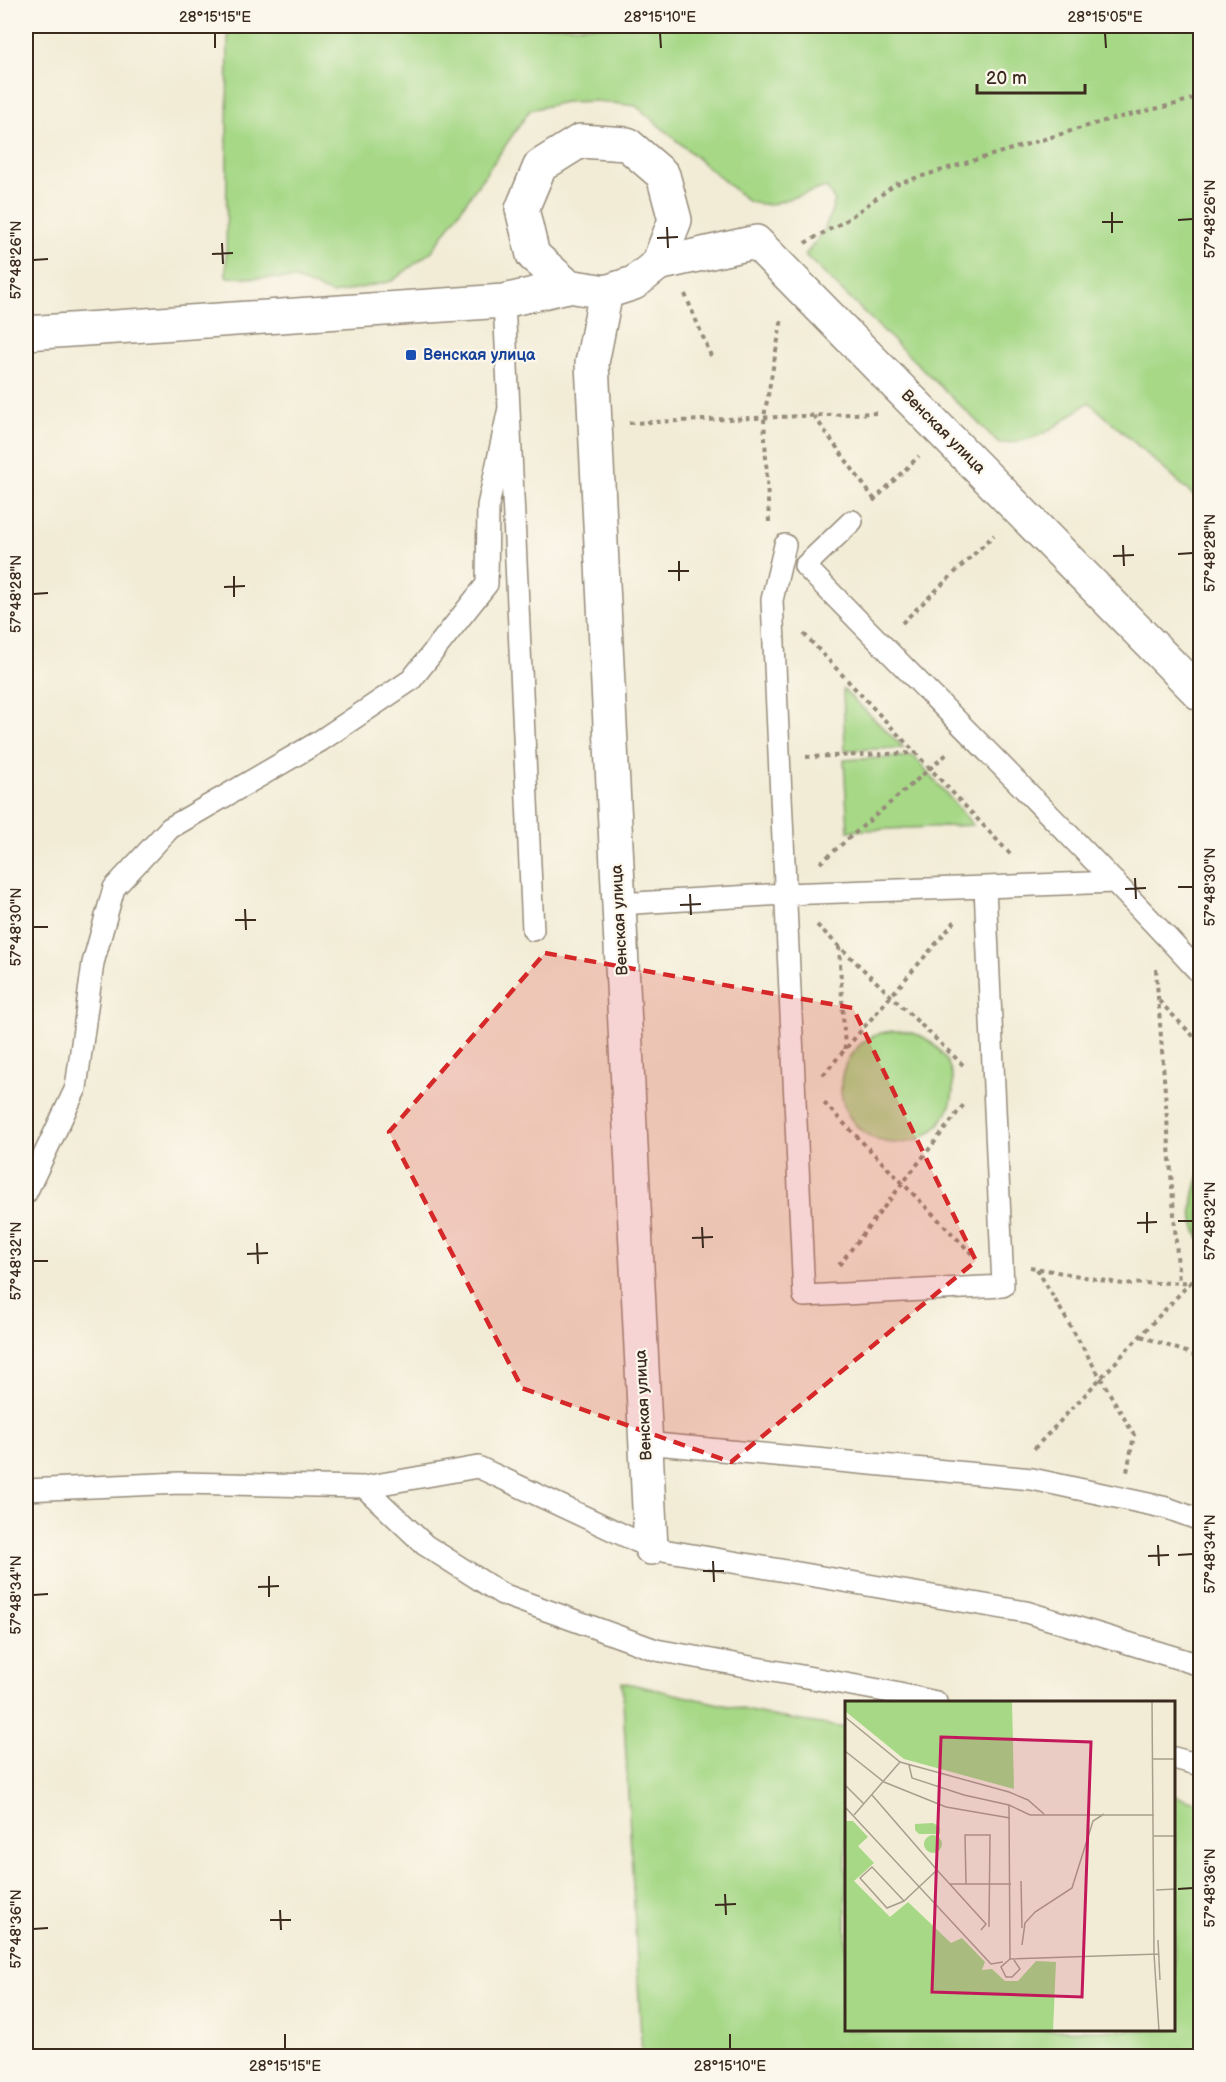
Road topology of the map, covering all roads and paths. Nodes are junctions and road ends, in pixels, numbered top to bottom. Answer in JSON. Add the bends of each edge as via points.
{"nodes":[{"id":1,"x":1200,"y":96,"type":"edge"},
{"id":2,"x":781,"y":268,"type":"junction"},
{"id":3,"x":669,"y":274,"type":"junction"},
{"id":4,"x":568,"y":286,"type":"junction"},
{"id":5,"x":606,"y":292,"type":"junction"},
{"id":6,"x":504,"y":302,"type":"junction"},
{"id":7,"x":26,"y":333,"type":"edge"},
{"id":8,"x":711,"y":356,"type":"dead end"},
{"id":9,"x":509,"y":408,"type":"junction"},
{"id":10,"x":814,"y":416,"type":"junction"},
{"id":11,"x":764,"y":417,"type":"junction"},
{"id":12,"x":933,"y":422,"type":"junction"},
{"id":13,"x":622,"y":423,"type":"dead end"},
{"id":14,"x":874,"y":500,"type":"junction"},
{"id":15,"x":852,"y":521,"type":"joint"},
{"id":16,"x":999,"y":530,"type":"dead end"},
{"id":17,"x":769,"y":531,"type":"dead end"},
{"id":18,"x":805,"y":566,"type":"junction"},
{"id":19,"x":772,"y":600,"type":"junction"},
{"id":20,"x":901,"y":624,"type":"dead end"},
{"id":21,"x":1200,"y":694,"type":"edge"},
{"id":22,"x":969,"y":735,"type":"junction"},
{"id":23,"x":915,"y":753,"type":"junction"},
{"id":24,"x":779,"y":758,"type":"junction"},
{"id":25,"x":930,"y":768,"type":"junction"},
{"id":26,"x":1115,"y":882,"type":"junction"},
{"id":27,"x":1038,"y":885,"type":"junction"},
{"id":28,"x":985,"y":887,"type":"junction"},
{"id":29,"x":784,"y":894,"type":"junction"},
{"id":30,"x":619,"y":904,"type":"junction"},
{"id":31,"x":1152,"y":921,"type":"junction"},
{"id":32,"x":533,"y":930,"type":"dead end"},
{"id":33,"x":839,"y":946,"type":"junction"},
{"id":34,"x":1200,"y":973,"type":"edge"},
{"id":35,"x":891,"y":997,"type":"junction"},
{"id":36,"x":1158,"y":1000,"type":"junction"},
{"id":37,"x":1200,"y":1043,"type":"edge"},
{"id":38,"x":845,"y":1050,"type":"junction"},
{"id":39,"x":987,"y":1088,"type":"junction"},
{"id":40,"x":811,"y":1089,"type":"junction"},
{"id":41,"x":795,"y":1108,"type":"junction"},
{"id":42,"x":903,"y":1183,"type":"junction"},
{"id":43,"x":26,"y":1193,"type":"edge"},
{"id":44,"x":1002,"y":1262,"type":"junction"},
{"id":45,"x":1037,"y":1268,"type":"junction"},
{"id":46,"x":1200,"y":1281,"type":"edge"},
{"id":47,"x":1179,"y":1282,"type":"junction"},
{"id":48,"x":1191,"y":1282,"type":"junction"},
{"id":49,"x":1003,"y":1286,"type":"junction"},
{"id":50,"x":816,"y":1295,"type":"junction"},
{"id":51,"x":1141,"y":1336,"type":"junction"},
{"id":52,"x":1200,"y":1358,"type":"edge"},
{"id":53,"x":1102,"y":1379,"type":"junction"},
{"id":54,"x":645,"y":1443,"type":"junction"},
{"id":55,"x":1032,"y":1451,"type":"dead end"},
{"id":56,"x":1127,"y":1475,"type":"dead end"},
{"id":57,"x":364,"y":1487,"type":"junction"},
{"id":58,"x":26,"y":1490,"type":"edge"},
{"id":59,"x":1200,"y":1520,"type":"edge"},
{"id":60,"x":651,"y":1548,"type":"junction"},
{"id":61,"x":1200,"y":1665,"type":"edge"},
{"id":62,"x":931,"y":1701,"type":"edge"},
{"id":63,"x":1175,"y":1759,"type":"edge"},
{"id":64,"x":1200,"y":1765,"type":"edge"}],
"edges":[{"from":1,"to":2,"type":"path","via":[[896,184]]},
{"from":2,"to":3,"type":"street","name":"Венская улица","via":[[756,242]]},
{"from":2,"to":11,"type":"path"},
{"from":2,"to":12,"type":"street","name":"Венская улица"},
{"from":3,"to":4,"type":"street","via":[[675,220],[663,175],[627,144],[580,141],[540,166],[522,209],[533,255]]},
{"from":3,"to":5,"type":"street"},
{"from":3,"to":8,"type":"path"},
{"from":4,"to":5,"type":"street"},
{"from":4,"to":6,"type":"street"},
{"from":5,"to":30,"type":"street","name":"Венская улица","via":[[592,363]]},
{"from":6,"to":7,"type":"street"},
{"from":6,"to":9,"type":"lane"},
{"from":9,"to":32,"type":"lane"},
{"from":9,"to":43,"type":"lane","via":[[488,506],[488,584],[411,680],[320,741],[170,828],[114,888],[93,963],[76,1088]]},
{"from":10,"to":11,"type":"path"},
{"from":10,"to":12,"type":"path"},
{"from":10,"to":14,"type":"path"},
{"from":11,"to":13,"type":"path"},
{"from":11,"to":17,"type":"path"},
{"from":12,"to":14,"type":"path"},
{"from":12,"to":21,"type":"street","name":"Венская улица"},
{"from":14,"to":15,"type":"path"},
{"from":15,"to":18,"type":"lane"},
{"from":16,"to":20,"type":"path"},
{"from":18,"to":19,"type":"lane","via":[[785,545]]},
{"from":18,"to":22,"type":"lane"},
{"from":19,"to":23,"type":"path"},
{"from":19,"to":24,"type":"lane"},
{"from":22,"to":25,"type":"path"},
{"from":22,"to":26,"type":"lane"},
{"from":23,"to":24,"type":"path"},
{"from":23,"to":25,"type":"path"},
{"from":24,"to":29,"type":"lane"},
{"from":25,"to":27,"type":"path"},
{"from":25,"to":29,"type":"path"},
{"from":26,"to":27,"type":"lane"},
{"from":26,"to":31,"type":"lane"},
{"from":27,"to":28,"type":"lane"},
{"from":28,"to":29,"type":"lane"},
{"from":28,"to":35,"type":"path"},
{"from":28,"to":39,"type":"lane"},
{"from":29,"to":30,"type":"lane"},
{"from":29,"to":33,"type":"path"},
{"from":29,"to":41,"type":"lane"},
{"from":30,"to":54,"type":"street","name":"Венская улица"},
{"from":31,"to":34,"type":"lane"},
{"from":31,"to":36,"type":"path"},
{"from":33,"to":35,"type":"path"},
{"from":33,"to":38,"type":"path"},
{"from":35,"to":38,"type":"path"},
{"from":35,"to":39,"type":"path"},
{"from":36,"to":37,"type":"path"},
{"from":36,"to":47,"type":"path"},
{"from":38,"to":40,"type":"path"},
{"from":39,"to":42,"type":"path"},
{"from":39,"to":44,"type":"lane"},
{"from":40,"to":41,"type":"path"},
{"from":40,"to":42,"type":"path"},
{"from":41,"to":50,"type":"lane","via":[[804,1296]]},
{"from":42,"to":49,"type":"path"},
{"from":42,"to":50,"type":"path"},
{"from":44,"to":45,"type":"path"},
{"from":44,"to":49,"type":"lane"},
{"from":45,"to":47,"type":"path","via":[[1124,1284]]},
{"from":45,"to":53,"type":"path"},
{"from":46,"to":48,"type":"path"},
{"from":47,"to":48,"type":"path"},
{"from":48,"to":51,"type":"path"},
{"from":49,"to":50,"type":"lane"},
{"from":51,"to":52,"type":"path"},
{"from":51,"to":53,"type":"path"},
{"from":53,"to":55,"type":"path"},
{"from":53,"to":56,"type":"path","via":[[1134,1435]]},
{"from":54,"to":59,"type":"lane","via":[[1032,1479],[1167,1508]]},
{"from":54,"to":60,"type":"street","name":"Венская улица"},
{"from":57,"to":58,"type":"lane","via":[[180,1482]]},
{"from":57,"to":60,"type":"lane","via":[[478,1467]]},
{"from":57,"to":62,"type":"lane","via":[[425,1545],[502,1594],[656,1650]]},
{"from":60,"to":61,"type":"lane","via":[[1026,1612]]},
{"from":63,"to":64,"type":"lane"}]}
